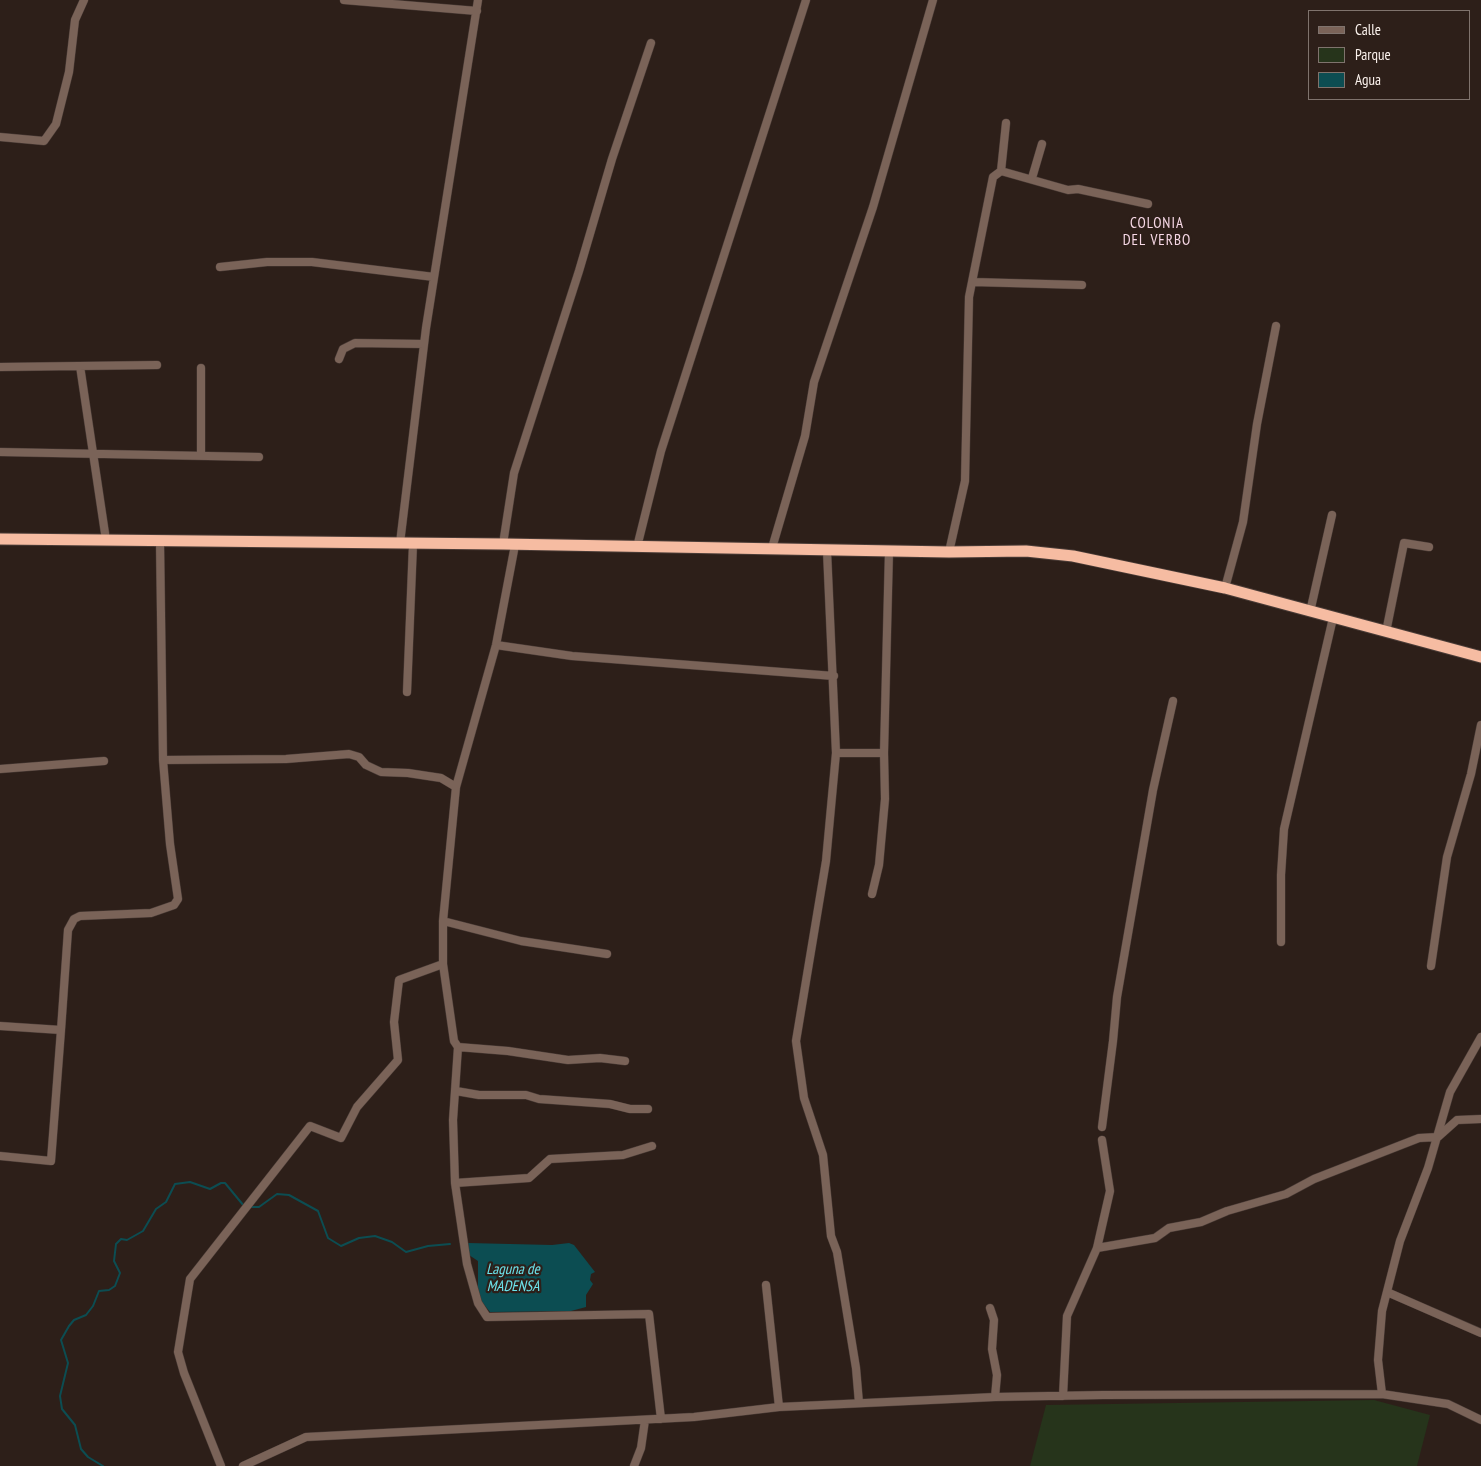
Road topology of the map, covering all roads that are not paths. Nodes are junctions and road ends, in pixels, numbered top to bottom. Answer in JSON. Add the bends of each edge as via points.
{"nodes":[{"id":1,"x":84,"y":0,"type":"edge"},
{"id":2,"x":344,"y":0,"type":"edge"},
{"id":3,"x":478,"y":0,"type":"edge"},
{"id":4,"x":806,"y":0,"type":"edge"},
{"id":5,"x":934,"y":0,"type":"edge"},
{"id":6,"x":477,"y":11,"type":"junction"},
{"id":7,"x":651,"y":43,"type":"dead end"},
{"id":8,"x":1006,"y":123,"type":"dead end"},
{"id":9,"x":0,"y":137,"type":"edge"},
{"id":10,"x":1042,"y":144,"type":"dead end"},
{"id":11,"x":1001,"y":171,"type":"junction"},
{"id":12,"x":1032,"y":178,"type":"junction"},
{"id":13,"x":1148,"y":204,"type":"dead end"},
{"id":14,"x":220,"y":267,"type":"dead end"},
{"id":15,"x":434,"y":277,"type":"junction"},
{"id":16,"x":973,"y":282,"type":"junction"},
{"id":17,"x":1082,"y":285,"type":"dead end"},
{"id":18,"x":1276,"y":326,"type":"dead end"},
{"id":19,"x":424,"y":344,"type":"junction"},
{"id":20,"x":339,"y":360,"type":"dead end"},
{"id":21,"x":157,"y":365,"type":"dead end"},
{"id":22,"x":80,"y":366,"type":"junction"},
{"id":23,"x":0,"y":367,"type":"edge"},
{"id":24,"x":201,"y":368,"type":"dead end"},
{"id":25,"x":0,"y":452,"type":"edge"},
{"id":26,"x":94,"y":454,"type":"junction"},
{"id":27,"x":201,"y":454,"type":"junction"},
{"id":28,"x":259,"y":457,"type":"dead end"},
{"id":29,"x":1332,"y":515,"type":"dead end"},
{"id":30,"x":0,"y":539,"type":"edge"},
{"id":31,"x":106,"y":540,"type":"junction"},
{"id":32,"x":160,"y":541,"type":"junction"},
{"id":33,"x":400,"y":544,"type":"junction"},
{"id":34,"x":413,"y":544,"type":"junction"},
{"id":35,"x":503,"y":544,"type":"junction"},
{"id":36,"x":516,"y":545,"type":"junction"},
{"id":37,"x":637,"y":547,"type":"junction"},
{"id":38,"x":1429,"y":547,"type":"dead end"},
{"id":39,"x":772,"y":548,"type":"junction"},
{"id":40,"x":828,"y":550,"type":"junction"},
{"id":41,"x":889,"y":551,"type":"junction"},
{"id":42,"x":948,"y":552,"type":"junction"},
{"id":43,"x":1226,"y":588,"type":"junction"},
{"id":44,"x":1310,"y":612,"type":"junction"},
{"id":45,"x":1333,"y":618,"type":"junction"},
{"id":46,"x":1386,"y":632,"type":"junction"},
{"id":47,"x":496,"y":645,"type":"junction"},
{"id":48,"x":1481,"y":657,"type":"edge"},
{"id":49,"x":834,"y":676,"type":"junction"},
{"id":50,"x":407,"y":692,"type":"dead end"},
{"id":51,"x":1173,"y":701,"type":"dead end"},
{"id":52,"x":1481,"y":725,"type":"edge"},
{"id":53,"x":884,"y":752,"type":"junction"},
{"id":54,"x":836,"y":753,"type":"junction"},
{"id":55,"x":163,"y":760,"type":"junction"},
{"id":56,"x":104,"y":761,"type":"dead end"},
{"id":57,"x":0,"y":769,"type":"edge"},
{"id":58,"x":456,"y":787,"type":"junction"},
{"id":59,"x":872,"y":894,"type":"dead end"},
{"id":60,"x":443,"y":921,"type":"junction"},
{"id":61,"x":1281,"y":942,"type":"dead end"},
{"id":62,"x":607,"y":954,"type":"dead end"},
{"id":63,"x":443,"y":964,"type":"junction"},
{"id":64,"x":1431,"y":966,"type":"dead end"},
{"id":65,"x":0,"y":1026,"type":"edge"},
{"id":66,"x":61,"y":1030,"type":"junction"},
{"id":67,"x":1481,"y":1037,"type":"edge"},
{"id":68,"x":458,"y":1046,"type":"junction"},
{"id":69,"x":625,"y":1060,"type":"dead end"},
{"id":70,"x":456,"y":1091,"type":"junction"},
{"id":71,"x":648,"y":1109,"type":"dead end"},
{"id":72,"x":1481,"y":1119,"type":"edge"},
{"id":73,"x":1102,"y":1127,"type":"dead end"},
{"id":74,"x":1438,"y":1137,"type":"junction"},
{"id":75,"x":1102,"y":1140,"type":"dead end"},
{"id":76,"x":652,"y":1146,"type":"dead end"},
{"id":77,"x":0,"y":1156,"type":"edge"},
{"id":78,"x":455,"y":1183,"type":"junction"},
{"id":79,"x":1097,"y":1248,"type":"junction"},
{"id":80,"x":766,"y":1286,"type":"dead end"},
{"id":81,"x":1387,"y":1292,"type":"junction"},
{"id":82,"x":990,"y":1308,"type":"dead end"},
{"id":83,"x":1481,"y":1333,"type":"edge"},
{"id":84,"x":1382,"y":1394,"type":"junction"},
{"id":85,"x":1063,"y":1396,"type":"junction"},
{"id":86,"x":996,"y":1397,"type":"junction"},
{"id":87,"x":859,"y":1403,"type":"junction"},
{"id":88,"x":779,"y":1407,"type":"junction"},
{"id":89,"x":661,"y":1419,"type":"junction"},
{"id":90,"x":645,"y":1420,"type":"junction"},
{"id":91,"x":1481,"y":1420,"type":"edge"},
{"id":92,"x":221,"y":1466,"type":"edge"},
{"id":93,"x":243,"y":1466,"type":"edge"},
{"id":94,"x":634,"y":1466,"type":"edge"}],
"edges":[{"from":1,"to":9,"type":"street","via":[[75,20],[69,72],[56,124],[44,141]]},
{"from":2,"to":6,"type":"street"},
{"from":3,"to":6,"type":"street"},
{"from":4,"to":37,"type":"street","via":[[672,415]]},
{"from":5,"to":39,"type":"street","via":[[872,207],[814,382],[805,436]]},
{"from":6,"to":15,"type":"street"},
{"from":7,"to":35,"type":"street","via":[[514,473]]},
{"from":8,"to":11,"type":"street"},
{"from":10,"to":12,"type":"street"},
{"from":11,"to":12,"type":"street"},
{"from":11,"to":16,"type":"street","via":[[993,177],[988,195]]},
{"from":12,"to":13,"type":"street","via":[[1068,190],[1078,189]]},
{"from":14,"to":15,"type":"street","via":[[312,262]]},
{"from":15,"to":19,"type":"street"},
{"from":16,"to":17,"type":"street"},
{"from":16,"to":42,"type":"street","via":[[969,297],[965,481]]},
{"from":18,"to":43,"type":"street","via":[[1243,522]]},
{"from":19,"to":20,"type":"street","via":[[355,344],[343,349]]},
{"from":19,"to":33,"type":"street"},
{"from":21,"to":22,"type":"street"},
{"from":22,"to":23,"type":"street"},
{"from":22,"to":26,"type":"street"},
{"from":24,"to":27,"type":"street"},
{"from":25,"to":26,"type":"street"},
{"from":26,"to":27,"type":"street"},
{"from":26,"to":31,"type":"street"},
{"from":27,"to":28,"type":"street"},
{"from":29,"to":44,"type":"street"},
{"from":30,"to":31,"type":"highway"},
{"from":31,"to":32,"type":"highway"},
{"from":32,"to":33,"type":"highway"},
{"from":32,"to":55,"type":"street"},
{"from":33,"to":34,"type":"highway"},
{"from":34,"to":35,"type":"highway"},
{"from":34,"to":50,"type":"street"},
{"from":35,"to":36,"type":"highway"},
{"from":36,"to":37,"type":"highway"},
{"from":36,"to":47,"type":"street"},
{"from":37,"to":39,"type":"highway"},
{"from":38,"to":46,"type":"street","via":[[1404,543]]},
{"from":39,"to":40,"type":"highway"},
{"from":40,"to":41,"type":"highway"},
{"from":40,"to":49,"type":"street"},
{"from":41,"to":42,"type":"highway"},
{"from":41,"to":53,"type":"street"},
{"from":42,"to":43,"type":"highway","via":[[1026,551],[1072,556]]},
{"from":43,"to":44,"type":"highway"},
{"from":44,"to":45,"type":"highway"},
{"from":45,"to":46,"type":"highway"},
{"from":45,"to":61,"type":"street","via":[[1284,829],[1280,875]]},
{"from":46,"to":48,"type":"highway"},
{"from":47,"to":49,"type":"street","via":[[572,656]]},
{"from":47,"to":58,"type":"street"},
{"from":49,"to":54,"type":"street"},
{"from":51,"to":73,"type":"street","via":[[1153,790],[1117,997]]},
{"from":52,"to":64,"type":"street","via":[[1471,774],[1447,857]]},
{"from":53,"to":54,"type":"street"},
{"from":53,"to":59,"type":"street","via":[[885,799],[879,865]]},
{"from":54,"to":87,"type":"street","via":[[826,861],[796,1041],[804,1098],[823,1155],[831,1236],[837,1252]]},
{"from":55,"to":58,"type":"street","via":[[286,759],[349,754],[359,756],[366,765],[381,772],[441,778]]},
{"from":55,"to":66,"type":"street","via":[[178,899],[174,905],[151,913],[80,916],[74,919],[68,930]]},
{"from":56,"to":57,"type":"street"},
{"from":58,"to":60,"type":"street"},
{"from":60,"to":62,"type":"street","via":[[521,941]]},
{"from":60,"to":63,"type":"street"},
{"from":63,"to":68,"type":"street","via":[[454,1041]]},
{"from":63,"to":92,"type":"street","via":[[399,980],[394,1022],[398,1060],[357,1107],[341,1138],[310,1126],[190,1279],[178,1352]]},
{"from":65,"to":66,"type":"street"},
{"from":66,"to":77,"type":"street","via":[[51,1161]]},
{"from":67,"to":74,"type":"street","via":[[1450,1092]]},
{"from":68,"to":69,"type":"street","via":[[568,1060]]},
{"from":68,"to":70,"type":"street"},
{"from":70,"to":71,"type":"street","via":[[610,1104],[630,1110]]},
{"from":70,"to":78,"type":"street","via":[[453,1120]]},
{"from":72,"to":74,"type":"street","via":[[1457,1120]]},
{"from":74,"to":79,"type":"street","via":[[1419,1138],[1314,1179],[1286,1194],[1201,1222],[1170,1228],[1155,1238]]},
{"from":74,"to":81,"type":"street","via":[[1400,1241]]},
{"from":75,"to":79,"type":"street","via":[[1110,1191]]},
{"from":76,"to":78,"type":"street","via":[[623,1155],[550,1159],[529,1178]]},
{"from":78,"to":89,"type":"street","via":[[467,1264],[478,1303],[487,1317],[649,1314]]},
{"from":79,"to":85,"type":"street","via":[[1067,1316]]},
{"from":80,"to":88,"type":"street"},
{"from":81,"to":83,"type":"street"},
{"from":81,"to":84,"type":"street","via":[[1378,1360]]},
{"from":82,"to":86,"type":"street","via":[[994,1320],[992,1348],[998,1375]]},
{"from":84,"to":85,"type":"street"},
{"from":84,"to":91,"type":"street","via":[[1448,1404]]},
{"from":85,"to":86,"type":"street"},
{"from":86,"to":87,"type":"street"},
{"from":87,"to":88,"type":"street"},
{"from":88,"to":89,"type":"street"},
{"from":89,"to":90,"type":"street"},
{"from":90,"to":93,"type":"street","via":[[306,1437]]},
{"from":90,"to":94,"type":"street","via":[[641,1448]]}]}
